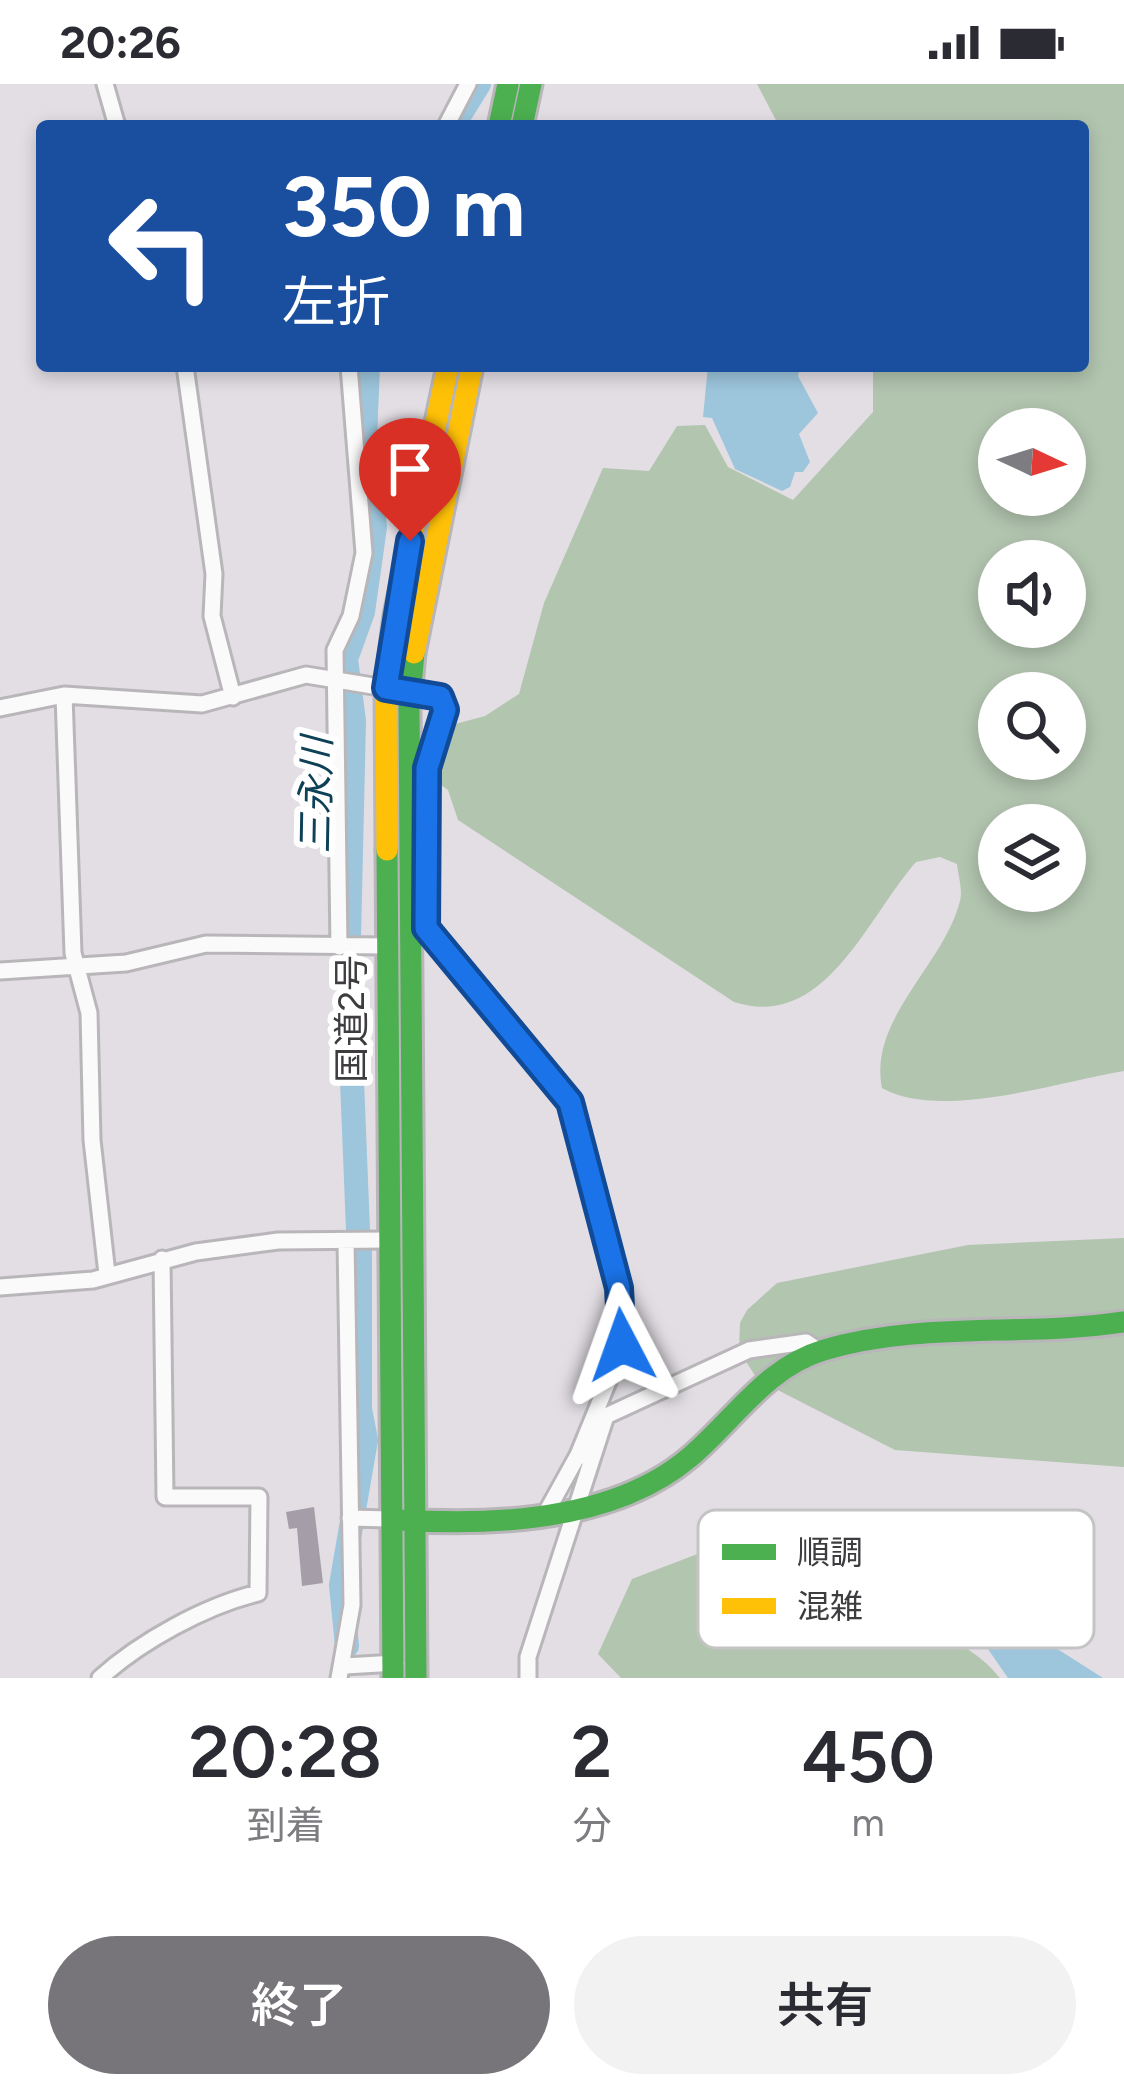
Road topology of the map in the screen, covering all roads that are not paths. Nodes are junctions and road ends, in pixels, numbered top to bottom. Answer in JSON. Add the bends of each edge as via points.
{"nodes":[{"id":1,"x":105,"y":84,"type":"edge"},
{"id":2,"x":468,"y":84,"type":"edge"},
{"id":3,"x":508,"y":84,"type":"edge"},
{"id":4,"x":531,"y":84,"type":"edge"},
{"id":5,"x":115,"y":120,"type":"edge"},
{"id":6,"x":449,"y":120,"type":"edge"},
{"id":7,"x":500,"y":120,"type":"edge"},
{"id":8,"x":523,"y":120,"type":"edge"},
{"id":9,"x":185,"y":372,"type":"edge"},
{"id":10,"x":349,"y":372,"type":"edge"},
{"id":11,"x":447,"y":372,"type":"edge"},
{"id":12,"x":471,"y":372,"type":"edge"},
{"id":13,"x":337,"y":684,"type":"junction"},
{"id":14,"x":378,"y":687,"type":"junction"},
{"id":15,"x":410,"y":690,"type":"junction"},
{"id":16,"x":64,"y":695,"type":"junction"},
{"id":17,"x":232,"y":697,"type":"junction"},
{"id":18,"x":0,"y":708,"type":"edge"},
{"id":19,"x":375,"y":946,"type":"junction"},
{"id":20,"x":343,"y":947,"type":"junction"},
{"id":21,"x":79,"y":969,"type":"junction"},
{"id":22,"x":0,"y":971,"type":"edge"},
{"id":23,"x":386,"y":1240,"type":"junction"},
{"id":24,"x":346,"y":1241,"type":"junction"},
{"id":25,"x":162,"y":1259,"type":"junction"},
{"id":26,"x":107,"y":1274,"type":"junction"},
{"id":27,"x":0,"y":1287,"type":"edge"},
{"id":28,"x":1124,"y":1322,"type":"edge"},
{"id":29,"x":819,"y":1351,"type":"junction"},
{"id":30,"x":585,"y":1457,"type":"junction"},
{"id":31,"x":575,"y":1510,"type":"junction"},
{"id":32,"x":547,"y":1511,"type":"junction"},
{"id":33,"x":350,"y":1518,"type":"junction"},
{"id":34,"x":388,"y":1519,"type":"junction"},
{"id":35,"x":411,"y":1521,"type":"junction"},
{"id":36,"x":404,"y":1670,"type":"edge"},
{"id":37,"x":342,"y":1672,"type":"edge"},
{"id":38,"x":100,"y":1678,"type":"edge"},
{"id":39,"x":528,"y":1678,"type":"edge"}],
"edges":[{"from":1,"to":5,"type":"street"},
{"from":2,"to":6,"type":"street"},
{"from":3,"to":7,"type":"main road"},
{"from":4,"to":8,"type":"main road"},
{"from":9,"to":17,"type":"street","via":[[214,574],[212,616]]},
{"from":10,"to":13,"type":"street","via":[[364,553],[335,650]]},
{"from":11,"to":14,"type":"main road","name":"国道2号"},
{"from":12,"to":15,"type":"main road","name":"国道2号"},
{"from":13,"to":14,"type":"street"},
{"from":13,"to":17,"type":"street","via":[[306,675]]},
{"from":13,"to":20,"type":"street"},
{"from":14,"to":15,"type":"street"},
{"from":14,"to":19,"type":"main road","name":"国道2号"},
{"from":15,"to":30,"type":"street","via":[[440,697],[445,710],[427,768],[426,928],[570,1102],[605,1223],[623,1307],[622,1345]]},
{"from":15,"to":35,"type":"main road","name":"国道2号"},
{"from":16,"to":17,"type":"street","via":[[202,704]]},
{"from":16,"to":18,"type":"street"},
{"from":16,"to":21,"type":"street"},
{"from":19,"to":20,"type":"street"},
{"from":19,"to":23,"type":"main road","name":"国道2号"},
{"from":20,"to":21,"type":"street","via":[[206,944]]},
{"from":21,"to":22,"type":"street"},
{"from":21,"to":26,"type":"street"},
{"from":23,"to":24,"type":"street"},
{"from":23,"to":34,"type":"main road","name":"国道2号"},
{"from":24,"to":25,"type":"street","via":[[278,1241]]},
{"from":24,"to":33,"type":"street"},
{"from":25,"to":26,"type":"street"},
{"from":25,"to":38,"type":"street","via":[[165,1496],[259,1497],[258,1593],[228,1600]]},
{"from":26,"to":27,"type":"street"},
{"from":28,"to":29,"type":"main road"},
{"from":29,"to":30,"type":"street","via":[[806,1342],[748,1350],[606,1416]]},
{"from":29,"to":31,"type":"main road","via":[[780,1371],[662,1481]]},
{"from":30,"to":31,"type":"street"},
{"from":30,"to":32,"type":"street"},
{"from":31,"to":32,"type":"main road"},
{"from":31,"to":39,"type":"street"},
{"from":32,"to":35,"type":"main road"},
{"from":33,"to":34,"type":"street"},
{"from":33,"to":37,"type":"street","via":[[352,1605]]},
{"from":34,"to":35,"type":"main road"},
{"from":34,"to":36,"type":"main road","name":"国道2号"},
{"from":35,"to":36,"type":"main road","name":"国道2号"},
{"from":36,"to":37,"type":"street"}]}
